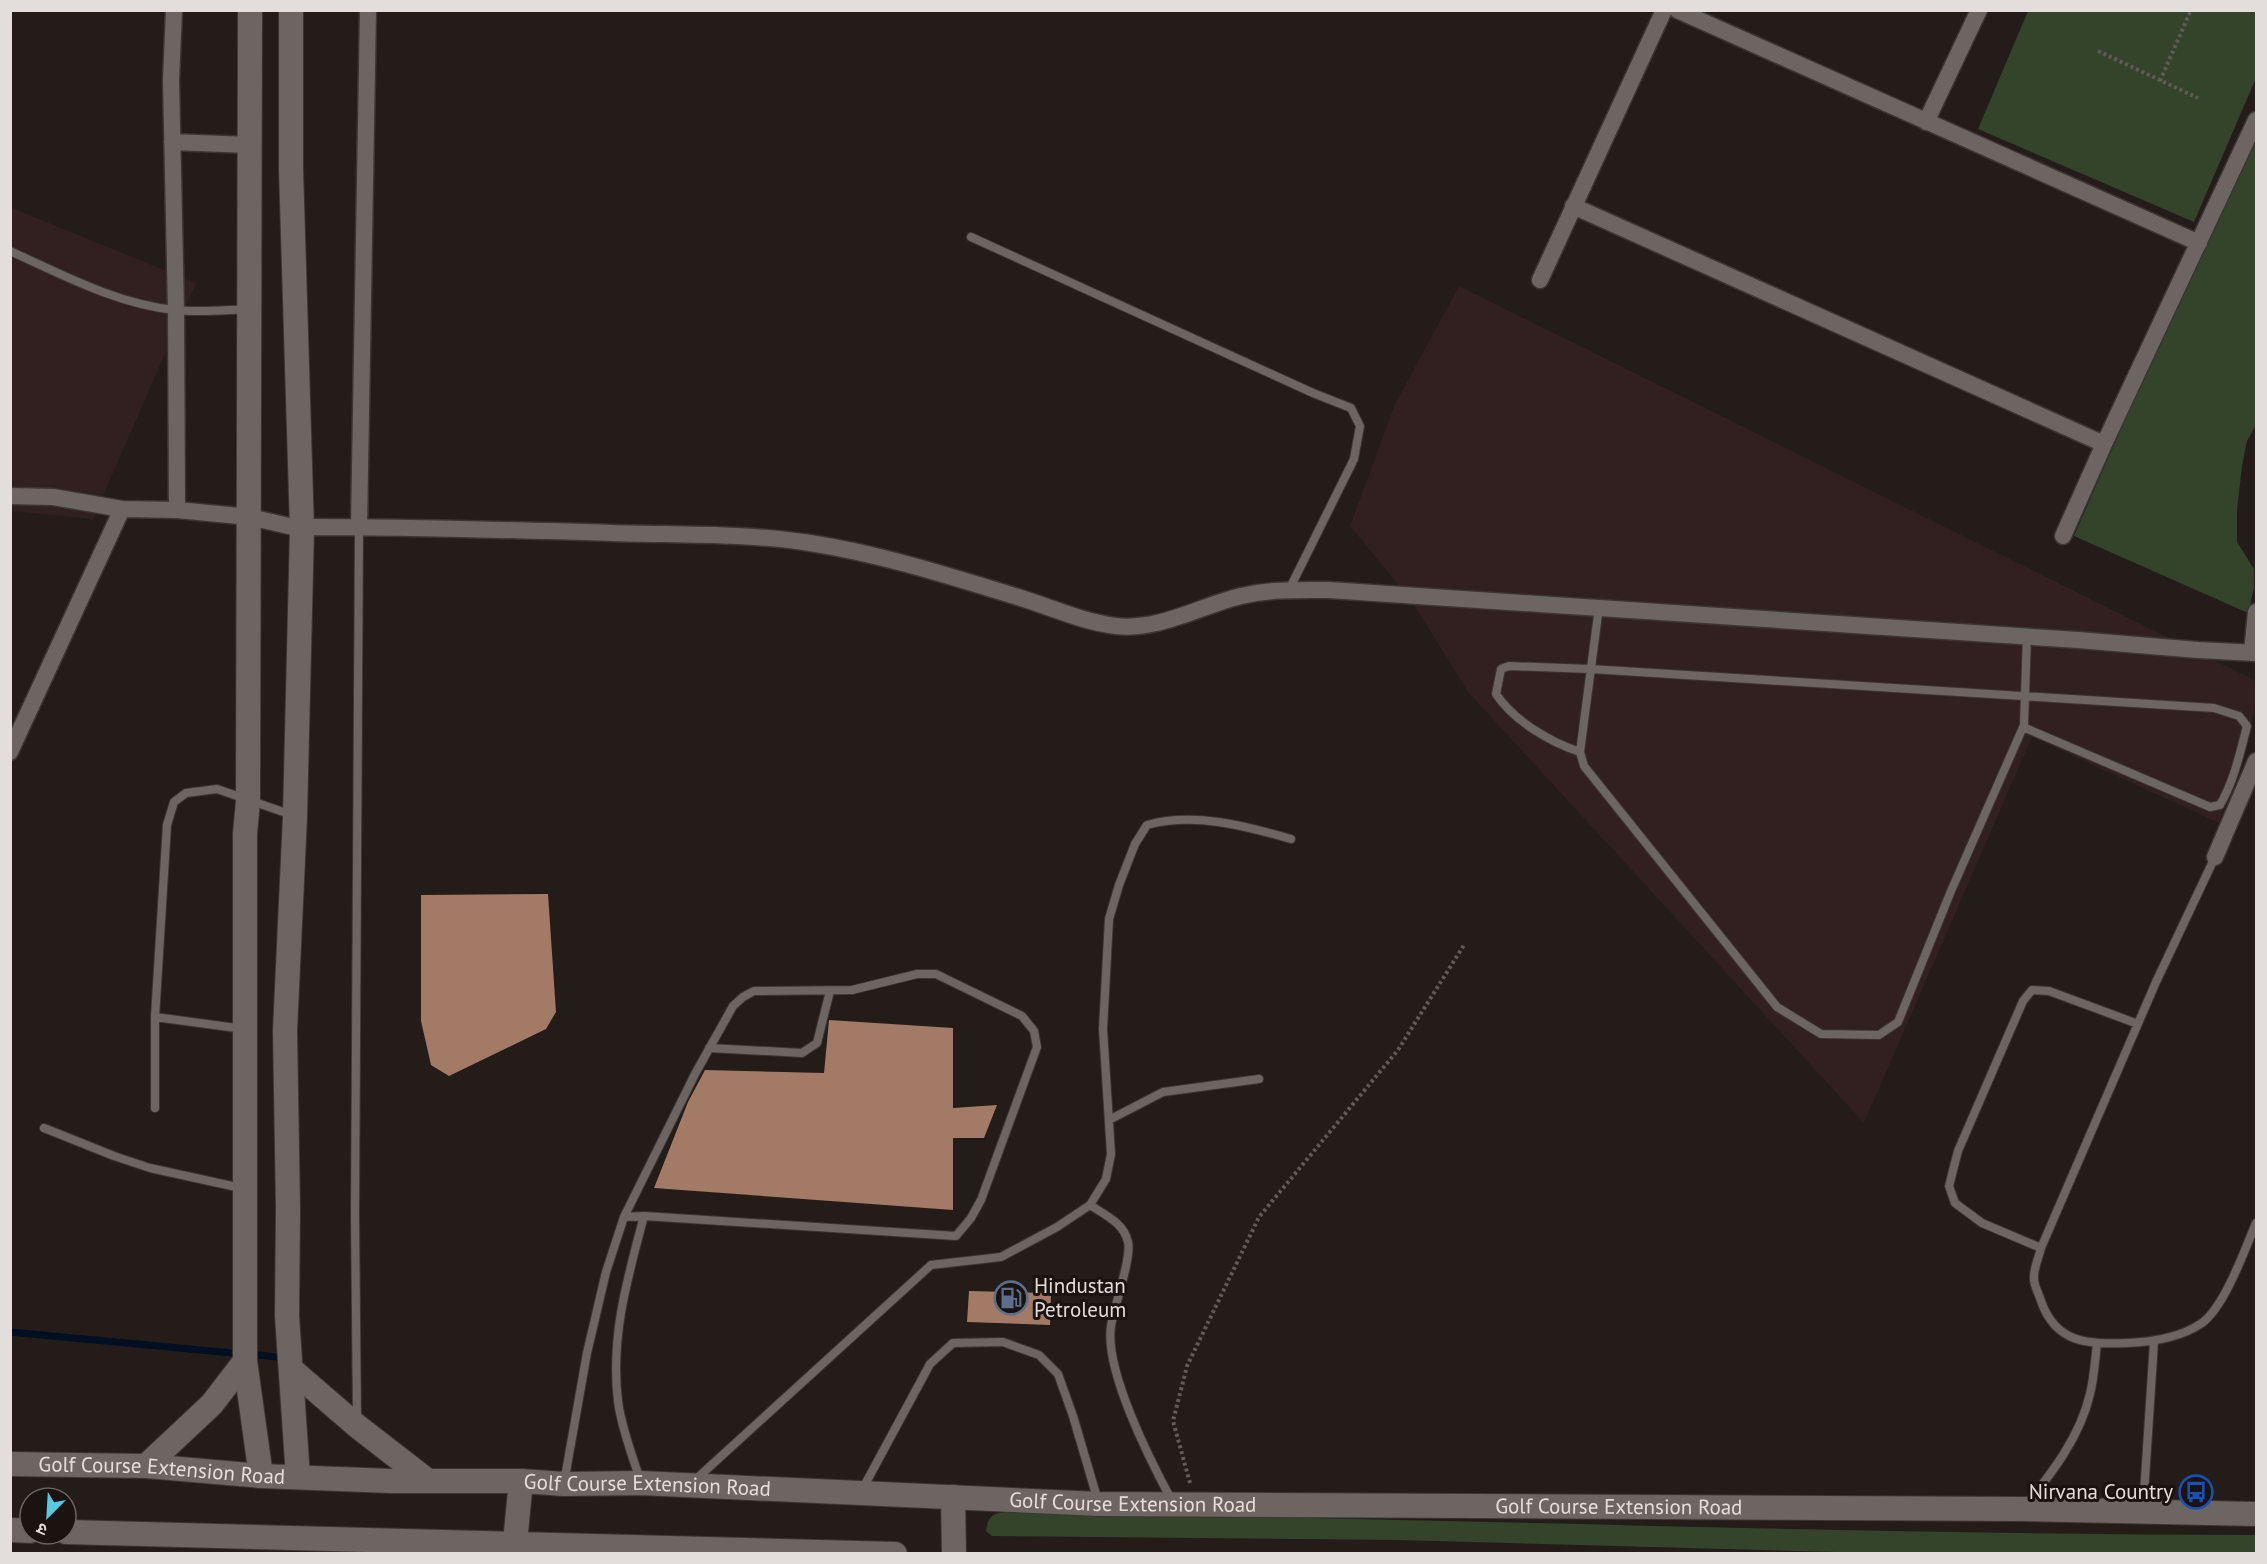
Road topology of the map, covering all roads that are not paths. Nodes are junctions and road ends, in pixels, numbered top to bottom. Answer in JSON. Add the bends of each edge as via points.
{"nodes":[{"id":1,"x":174,"y":10,"type":"edge"},
{"id":2,"x":250,"y":10,"type":"edge"},
{"id":3,"x":291,"y":10,"type":"edge"},
{"id":4,"x":368,"y":10,"type":"edge"},
{"id":5,"x":1664,"y":10,"type":"edge"},
{"id":6,"x":1677,"y":10,"type":"edge"},
{"id":7,"x":1980,"y":10,"type":"edge"},
{"id":8,"x":2256,"y":120,"type":"edge"},
{"id":9,"x":1926,"y":122,"type":"junction"},
{"id":10,"x":172,"y":142,"type":"junction"},
{"id":11,"x":249,"y":145,"type":"junction"},
{"id":12,"x":1573,"y":206,"type":"junction"},
{"id":13,"x":970,"y":237,"type":"dead end"},
{"id":14,"x":2199,"y":243,"type":"junction"},
{"id":15,"x":10,"y":251,"type":"edge"},
{"id":16,"x":1540,"y":280,"type":"dead end"},
{"id":17,"x":249,"y":309,"type":"junction"},
{"id":18,"x":176,"y":310,"type":"junction"},
{"id":19,"x":2104,"y":444,"type":"junction"},
{"id":20,"x":10,"y":496,"type":"edge"},
{"id":21,"x":122,"y":509,"type":"junction"},
{"id":22,"x":177,"y":510,"type":"junction"},
{"id":23,"x":250,"y":517,"type":"junction"},
{"id":24,"x":359,"y":527,"type":"junction"},
{"id":25,"x":302,"y":529,"type":"junction"},
{"id":26,"x":2063,"y":536,"type":"dead end"},
{"id":27,"x":1289,"y":590,"type":"junction"},
{"id":28,"x":1599,"y":607,"type":"junction"},
{"id":29,"x":2256,"y":612,"type":"edge"},
{"id":30,"x":2027,"y":636,"type":"junction"},
{"id":31,"x":2254,"y":653,"type":"edge"},
{"id":32,"x":1590,"y":669,"type":"junction"},
{"id":33,"x":2025,"y":698,"type":"junction"},
{"id":34,"x":2023,"y":728,"type":"junction"},
{"id":35,"x":10,"y":752,"type":"edge"},
{"id":36,"x":1580,"y":752,"type":"junction"},
{"id":37,"x":2256,"y":761,"type":"edge"},
{"id":38,"x":248,"y":801,"type":"junction"},
{"id":39,"x":295,"y":816,"type":"junction"},
{"id":40,"x":1291,"y":839,"type":"dead end"},
{"id":41,"x":2214,"y":857,"type":"joint"},
{"id":42,"x":830,"y":991,"type":"junction"},
{"id":43,"x":155,"y":1017,"type":"junction"},
{"id":44,"x":2138,"y":1024,"type":"junction"},
{"id":45,"x":245,"y":1029,"type":"junction"},
{"id":46,"x":709,"y":1048,"type":"junction"},
{"id":47,"x":1259,"y":1079,"type":"dead end"},
{"id":48,"x":155,"y":1108,"type":"dead end"},
{"id":49,"x":1109,"y":1120,"type":"junction"},
{"id":50,"x":44,"y":1128,"type":"dead end"},
{"id":51,"x":245,"y":1188,"type":"junction"},
{"id":52,"x":1090,"y":1205,"type":"junction"},
{"id":53,"x":624,"y":1216,"type":"junction"},
{"id":54,"x":644,"y":1216,"type":"junction"},
{"id":55,"x":2256,"y":1223,"type":"edge"},
{"id":56,"x":2041,"y":1248,"type":"junction"},
{"id":57,"x":2154,"y":1342,"type":"junction"},
{"id":58,"x":2097,"y":1344,"type":"junction"},
{"id":59,"x":245,"y":1361,"type":"junction"},
{"id":60,"x":291,"y":1369,"type":"junction"},
{"id":61,"x":357,"y":1426,"type":"junction"},
{"id":62,"x":10,"y":1464,"type":"edge"},
{"id":63,"x":146,"y":1466,"type":"junction"},
{"id":64,"x":261,"y":1476,"type":"junction"},
{"id":65,"x":298,"y":1477,"type":"junction"},
{"id":66,"x":428,"y":1481,"type":"junction"},
{"id":67,"x":521,"y":1481,"type":"junction"},
{"id":68,"x":641,"y":1483,"type":"junction"},
{"id":69,"x":564,"y":1484,"type":"junction"},
{"id":70,"x":689,"y":1486,"type":"junction"},
{"id":71,"x":861,"y":1493,"type":"junction"},
{"id":72,"x":953,"y":1497,"type":"junction"},
{"id":73,"x":1099,"y":1504,"type":"junction"},
{"id":74,"x":1185,"y":1504,"type":"junction"},
{"id":75,"x":2023,"y":1509,"type":"junction"},
{"id":76,"x":2143,"y":1512,"type":"junction"},
{"id":77,"x":2256,"y":1514,"type":"edge"},
{"id":78,"x":78,"y":1533,"type":"edge"},
{"id":79,"x":515,"y":1542,"type":"junction"},
{"id":80,"x":224,"y":1545,"type":"edge"},
{"id":81,"x":886,"y":1553,"type":"edge"},
{"id":82,"x":895,"y":1554,"type":"edge"},
{"id":83,"x":954,"y":1554,"type":"edge"}],
"edges":[{"from":1,"to":10,"type":"street"},
{"from":2,"to":11,"type":"main road"},
{"from":3,"to":25,"type":"main road","via":[[292,203]]},
{"from":4,"to":24,"type":"street"},
{"from":5,"to":12,"type":"street"},
{"from":6,"to":9,"type":"street"},
{"from":7,"to":9,"type":"street"},
{"from":8,"to":14,"type":"street"},
{"from":9,"to":14,"type":"street"},
{"from":10,"to":11,"type":"street"},
{"from":10,"to":18,"type":"street"},
{"from":11,"to":17,"type":"main road"},
{"from":12,"to":16,"type":"street"},
{"from":12,"to":19,"type":"street"},
{"from":13,"to":27,"type":"lane","via":[[1351,408],[1360,426],[1354,459]]},
{"from":14,"to":19,"type":"street"},
{"from":15,"to":18,"type":"lane","via":[[133,303]]},
{"from":17,"to":18,"type":"lane"},
{"from":17,"to":23,"type":"main road"},
{"from":18,"to":22,"type":"street"},
{"from":19,"to":26,"type":"street"},
{"from":20,"to":21,"type":"street","via":[[53,497]]},
{"from":21,"to":22,"type":"street"},
{"from":21,"to":35,"type":"street"},
{"from":22,"to":23,"type":"street"},
{"from":23,"to":25,"type":"street"},
{"from":23,"to":38,"type":"main road"},
{"from":24,"to":25,"type":"street"},
{"from":24,"to":27,"type":"street","via":[[732,536],[810,543],[876,555],[1116,626],[1143,627],[1241,596]]},
{"from":24,"to":61,"type":"lane"},
{"from":25,"to":39,"type":"main road"},
{"from":27,"to":28,"type":"street"},
{"from":28,"to":30,"type":"street"},
{"from":28,"to":32,"type":"lane"},
{"from":29,"to":31,"type":"street"},
{"from":30,"to":31,"type":"street"},
{"from":30,"to":33,"type":"lane"},
{"from":32,"to":33,"type":"lane"},
{"from":32,"to":36,"type":"lane"},
{"from":32,"to":36,"type":"lane","via":[[1509,666],[1501,669],[1496,694],[1505,707],[1530,726]]},
{"from":33,"to":34,"type":"lane"},
{"from":33,"to":34,"type":"lane","via":[[2214,708],[2239,716],[2247,726],[2233,780],[2220,805],[2210,807]]},
{"from":34,"to":36,"type":"lane","via":[[1898,1022],[1879,1035],[1821,1034],[1777,1007],[1584,766]]},
{"from":37,"to":41,"type":"street"},
{"from":38,"to":39,"type":"lane"},
{"from":38,"to":43,"type":"lane","via":[[217,789],[186,793],[174,802],[167,825]]},
{"from":38,"to":45,"type":"main road"},
{"from":39,"to":60,"type":"main road","via":[[285,1031],[287,1316]]},
{"from":40,"to":49,"type":"lane","via":[[1221,823],[1166,820],[1147,825],[1131,854],[1109,919],[1103,1029]]},
{"from":41,"to":44,"type":"lane"},
{"from":42,"to":46,"type":"lane","via":[[754,991],[733,1006]]},
{"from":42,"to":46,"type":"lane","via":[[817,1043],[802,1053]]},
{"from":42,"to":54,"type":"lane","via":[[852,990],[917,974],[936,975],[1022,1016],[1034,1031],[1037,1047],[981,1200],[956,1236]]},
{"from":43,"to":45,"type":"lane"},
{"from":43,"to":48,"type":"lane"},
{"from":44,"to":56,"type":"lane"},
{"from":44,"to":56,"type":"lane","via":[[2049,991],[2032,990],[2023,1000],[1958,1151],[1949,1185],[1955,1203],[1982,1224]]},
{"from":45,"to":51,"type":"main road"},
{"from":46,"to":53,"type":"lane"},
{"from":47,"to":49,"type":"lane","via":[[1163,1092]]},
{"from":49,"to":52,"type":"lane","via":[[1111,1154],[1106,1179]]},
{"from":50,"to":51,"type":"lane","via":[[150,1168]]},
{"from":51,"to":59,"type":"main road"},
{"from":52,"to":70,"type":"lane","via":[[1001,1257],[931,1265]]},
{"from":52,"to":74,"type":"lane","via":[[1123,1227],[1129,1244],[1110,1329],[1112,1356],[1124,1396],[1153,1467]]},
{"from":53,"to":54,"type":"lane"},
{"from":53,"to":69,"type":"lane","via":[[587,1353]]},
{"from":54,"to":68,"type":"lane","via":[[621,1305],[616,1371],[618,1401]]},
{"from":55,"to":57,"type":"lane","via":[[2215,1309],[2202,1323]]},
{"from":56,"to":58,"type":"lane","via":[[2034,1279],[2046,1314],[2064,1334]]},
{"from":57,"to":58,"type":"lane"},
{"from":57,"to":76,"type":"lane"},
{"from":58,"to":75,"type":"lane","via":[[2090,1394],[2081,1422],[2050,1476]]},
{"from":59,"to":63,"type":"main road","via":[[213,1404]]},
{"from":59,"to":64,"type":"main road"},
{"from":60,"to":61,"type":"main road"},
{"from":60,"to":65,"type":"main road"},
{"from":61,"to":66,"type":"main road"},
{"from":62,"to":63,"type":"main road","name":"Golf Course Extension Road"},
{"from":63,"to":64,"type":"main road","name":"Golf Course Extension Road"},
{"from":64,"to":65,"type":"main road","name":"Golf Course Extension Road"},
{"from":65,"to":66,"type":"main road","name":"Golf Course Extension Road"},
{"from":66,"to":67,"type":"main road","name":"Golf Course Extension Road"},
{"from":67,"to":69,"type":"main road","name":"Golf Course Extension Road"},
{"from":67,"to":79,"type":"main road"},
{"from":68,"to":69,"type":"main road","name":"Golf Course Extension Road"},
{"from":68,"to":70,"type":"main road","name":"Golf Course Extension Road"},
{"from":70,"to":71,"type":"main road","name":"Golf Course Extension Road"},
{"from":71,"to":72,"type":"main road","name":"Golf Course Extension Road"},
{"from":71,"to":73,"type":"lane","via":[[930,1365],[953,1343],[1003,1342],[1039,1355],[1058,1374]]},
{"from":72,"to":73,"type":"main road","name":"Golf Course Extension Road"},
{"from":72,"to":83,"type":"main road"},
{"from":73,"to":74,"type":"main road","name":"Golf Course Extension Road"},
{"from":74,"to":75,"type":"main road","name":"Golf Course Extension Road"},
{"from":75,"to":76,"type":"main road","name":"Golf Course Extension Road"},
{"from":76,"to":77,"type":"main road","name":"Golf Course Extension Road"},
{"from":78,"to":80,"type":"main road"},
{"from":79,"to":80,"type":"main road"},
{"from":79,"to":81,"type":"main road"},
{"from":81,"to":82,"type":"main road"}]}
